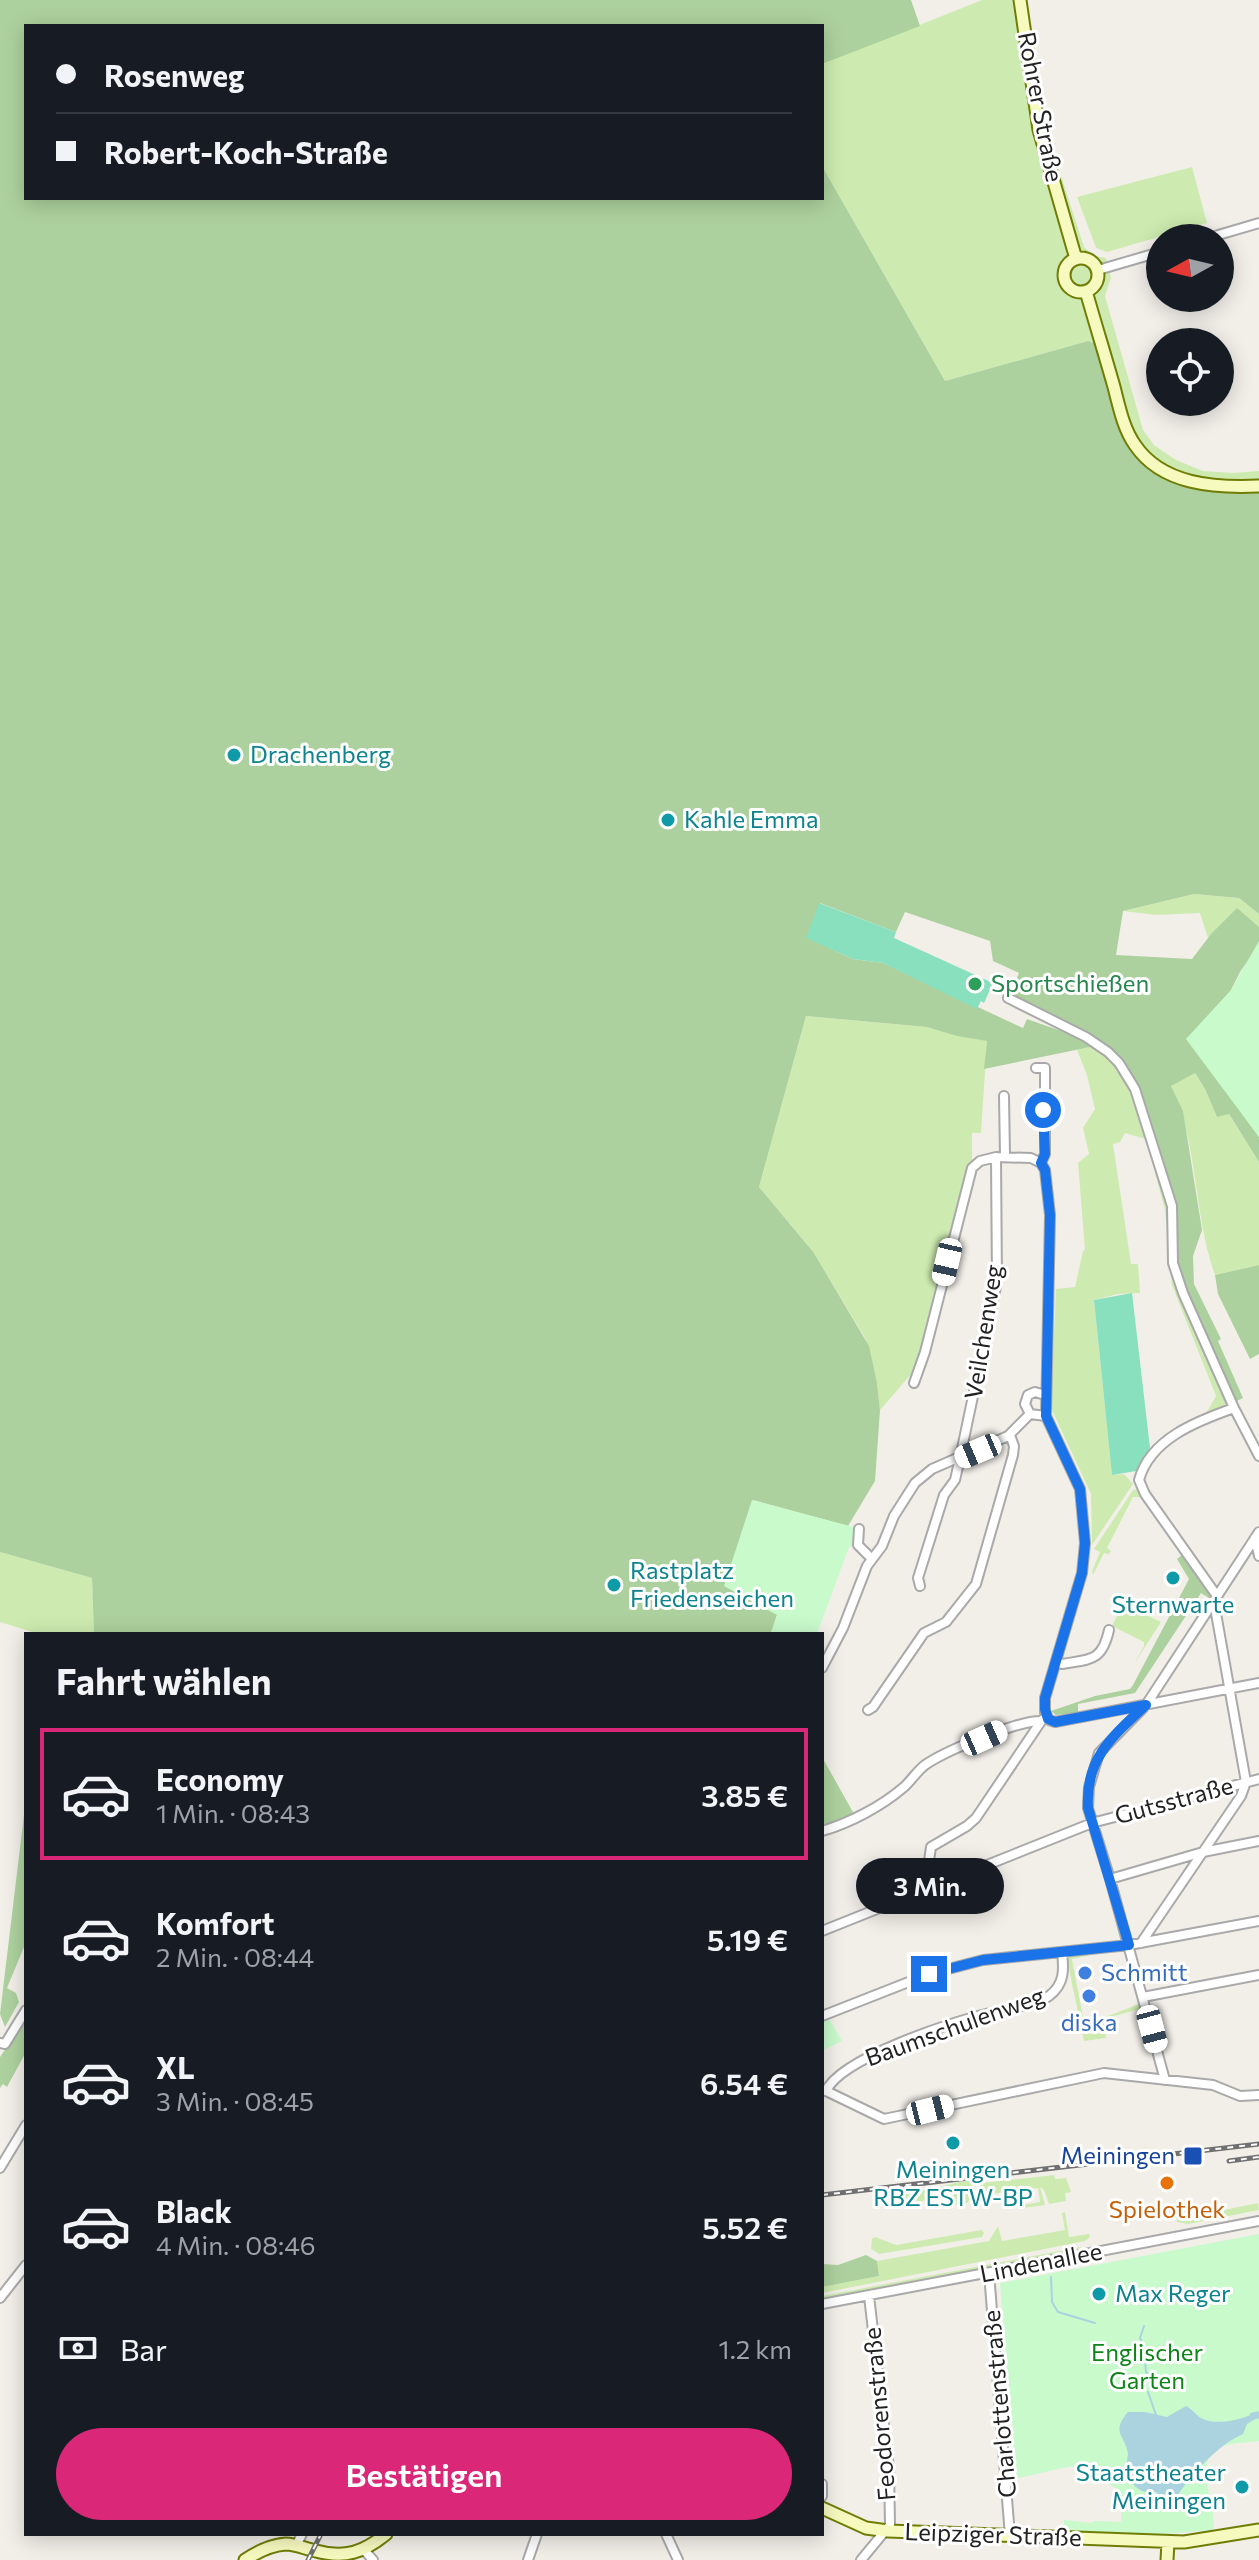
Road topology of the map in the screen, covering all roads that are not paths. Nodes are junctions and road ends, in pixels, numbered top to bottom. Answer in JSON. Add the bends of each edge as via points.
{"nodes":[{"id":1,"x":1020,"y":0,"type":"edge"},
{"id":2,"x":1259,"y":223,"type":"edge"},
{"id":3,"x":1234,"y":230,"type":"edge"},
{"id":4,"x":1146,"y":256,"type":"edge"},
{"id":5,"x":1076,"y":259,"type":"junction"},
{"id":6,"x":1098,"y":270,"type":"junction"},
{"id":7,"x":1086,"y":291,"type":"junction"},
{"id":8,"x":1259,"y":486,"type":"edge"},
{"id":9,"x":1008,"y":998,"type":"dead end"},
{"id":10,"x":1036,"y":1068,"type":"dead end"},
{"id":11,"x":1004,"y":1096,"type":"dead end"},
{"id":12,"x":1000,"y":1157,"type":"junction"},
{"id":13,"x":1041,"y":1163,"type":"junction"},
{"id":14,"x":914,"y":1383,"type":"dead end"},
{"id":15,"x":1045,"y":1395,"type":"junction"},
{"id":16,"x":1234,"y":1408,"type":"junction"},
{"id":17,"x":1030,"y":1414,"type":"junction"},
{"id":18,"x":1046,"y":1416,"type":"junction"},
{"id":19,"x":1010,"y":1435,"type":"junction"},
{"id":20,"x":1259,"y":1456,"type":"edge"},
{"id":21,"x":960,"y":1458,"type":"junction"},
{"id":22,"x":859,"y":1529,"type":"dead end"},
{"id":23,"x":1257,"y":1535,"type":"edge"},
{"id":24,"x":1259,"y":1556,"type":"edge"},
{"id":25,"x":871,"y":1558,"type":"junction"},
{"id":26,"x":920,"y":1586,"type":"dead end"},
{"id":27,"x":1215,"y":1599,"type":"junction"},
{"id":28,"x":1109,"y":1630,"type":"dead end"},
{"id":29,"x":1056,"y":1662,"type":"junction"},
{"id":30,"x":824,"y":1664,"type":"edge"},
{"id":31,"x":1259,"y":1683,"type":"edge"},
{"id":32,"x":1230,"y":1689,"type":"junction"},
{"id":33,"x":1146,"y":1705,"type":"junction"},
{"id":34,"x":868,"y":1710,"type":"dead end"},
{"id":35,"x":1046,"y":1720,"type":"junction"},
{"id":36,"x":1259,"y":1779,"type":"edge"},
{"id":37,"x":1246,"y":1782,"type":"junction"},
{"id":38,"x":1092,"y":1823,"type":"junction"},
{"id":39,"x":824,"y":1831,"type":"edge"},
{"id":40,"x":1259,"y":1841,"type":"edge"},
{"id":41,"x":1203,"y":1852,"type":"junction"},
{"id":42,"x":1110,"y":1879,"type":"junction"},
{"id":43,"x":936,"y":1885,"type":"junction"},
{"id":44,"x":1259,"y":1921,"type":"edge"},
{"id":45,"x":824,"y":1930,"type":"edge"},
{"id":46,"x":1141,"y":1943,"type":"junction"},
{"id":47,"x":1129,"y":1945,"type":"junction"},
{"id":48,"x":1062,"y":1952,"type":"junction"},
{"id":49,"x":1259,"y":1975,"type":"edge"},
{"id":50,"x":1143,"y":1997,"type":"junction"},
{"id":51,"x":24,"y":2013,"type":"edge"},
{"id":52,"x":824,"y":2015,"type":"edge"},
{"id":53,"x":0,"y":2043,"type":"edge"},
{"id":54,"x":1165,"y":2080,"type":"junction"},
{"id":55,"x":824,"y":2090,"type":"edge"},
{"id":56,"x":1259,"y":2095,"type":"edge"},
{"id":57,"x":24,"y":2128,"type":"edge"},
{"id":58,"x":0,"y":2168,"type":"edge"},
{"id":59,"x":1259,"y":2221,"type":"edge"},
{"id":60,"x":24,"y":2268,"type":"edge"},
{"id":61,"x":989,"y":2273,"type":"junction"},
{"id":62,"x":869,"y":2296,"type":"junction"},
{"id":63,"x":0,"y":2298,"type":"edge"},
{"id":64,"x":824,"y":2304,"type":"edge"},
{"id":65,"x":824,"y":2509,"type":"edge"},
{"id":66,"x":1259,"y":2530,"type":"edge"},
{"id":67,"x":888,"y":2531,"type":"junction"},
{"id":68,"x":301,"y":2536,"type":"edge"},
{"id":69,"x":383,"y":2536,"type":"edge"},
{"id":70,"x":536,"y":2536,"type":"edge"},
{"id":71,"x":667,"y":2536,"type":"edge"},
{"id":72,"x":1010,"y":2536,"type":"junction"},
{"id":73,"x":1168,"y":2542,"type":"junction"},
{"id":74,"x":296,"y":2546,"type":"junction"},
{"id":75,"x":364,"y":2550,"type":"junction"},
{"id":76,"x":337,"y":2558,"type":"edge"},
{"id":77,"x":245,"y":2560,"type":"edge"},
{"id":78,"x":373,"y":2560,"type":"edge"},
{"id":79,"x":528,"y":2560,"type":"edge"},
{"id":80,"x":678,"y":2560,"type":"edge"},
{"id":81,"x":861,"y":2560,"type":"edge"},
{"id":82,"x":1167,"y":2560,"type":"edge"}],
"edges":[{"from":1,"to":5,"type":"main road","name":"Rohrer Straße","via":[[1039,130]]},
{"from":2,"to":3,"type":"street"},
{"from":4,"to":6,"type":"street"},
{"from":5,"to":6,"type":"main road","via":[[1091,261]]},
{"from":5,"to":7,"type":"main road","via":[[1066,268],[1066,282],[1074,291]]},
{"from":6,"to":7,"type":"main road","via":[[1096,285]]},
{"from":7,"to":8,"type":"main road","via":[[1135,446],[1160,469],[1195,483]]},
{"from":9,"to":16,"type":"street","via":[[1108,1052],[1135,1089],[1172,1206],[1173,1263]]},
{"from":10,"to":13,"type":"street","via":[[1045,1068]]},
{"from":11,"to":12,"type":"street","name":"Veilchenweg"},
{"from":12,"to":13,"type":"street"},
{"from":12,"to":14,"type":"street","name":"Veilchenweg","via":[[972,1168]]},
{"from":12,"to":21,"type":"street","name":"Veilchenweg","via":[[997,1282]]},
{"from":13,"to":15,"type":"street","via":[[1050,1215]]},
{"from":15,"to":17,"type":"street","via":[[1028,1395]]},
{"from":15,"to":18,"type":"street"},
{"from":16,"to":20,"type":"street"},
{"from":16,"to":27,"type":"street","via":[[1163,1443],[1146,1461],[1139,1480]]},
{"from":17,"to":18,"type":"street"},
{"from":17,"to":19,"type":"street"},
{"from":18,"to":29,"type":"street","via":[[1080,1489],[1085,1557]]},
{"from":19,"to":21,"type":"street"},
{"from":19,"to":34,"type":"street","via":[[1013,1455],[979,1579],[946,1622],[924,1633]]},
{"from":21,"to":25,"type":"street","via":[[926,1472],[915,1483]]},
{"from":21,"to":26,"type":"street","name":"Veilchenweg","via":[[922,1564]]},
{"from":22,"to":25,"type":"street","via":[[858,1545]]},
{"from":23,"to":24,"type":"street"},
{"from":23,"to":27,"type":"street"},
{"from":25,"to":30,"type":"street"},
{"from":27,"to":32,"type":"street"},
{"from":27,"to":33,"type":"street"},
{"from":28,"to":29,"type":"street","via":[[1097,1657]]},
{"from":29,"to":35,"type":"street","via":[[1045,1698]]},
{"from":31,"to":32,"type":"street"},
{"from":32,"to":33,"type":"street"},
{"from":32,"to":37,"type":"street"},
{"from":33,"to":35,"type":"street"},
{"from":33,"to":38,"type":"street","via":[[1096,1758],[1088,1797]]},
{"from":35,"to":39,"type":"street","via":[[1005,1728],[928,1763],[903,1788]]},
{"from":35,"to":43,"type":"street","via":[[976,1818],[931,1847]]},
{"from":36,"to":37,"type":"street","name":"Gutsstraße"},
{"from":37,"to":38,"type":"street","name":"Gutsstraße"},
{"from":37,"to":41,"type":"street"},
{"from":38,"to":42,"type":"street"},
{"from":38,"to":43,"type":"street","name":"Gutsstraße"},
{"from":40,"to":41,"type":"street"},
{"from":41,"to":42,"type":"street"},
{"from":41,"to":46,"type":"street"},
{"from":42,"to":47,"type":"street"},
{"from":43,"to":45,"type":"street","name":"Gutsstraße"},
{"from":44,"to":46,"type":"street"},
{"from":46,"to":47,"type":"street"},
{"from":47,"to":48,"type":"street"},
{"from":47,"to":50,"type":"street"},
{"from":48,"to":52,"type":"street","via":[[953,1967]]},
{"from":48,"to":55,"type":"street","name":"Baumschulenweg","via":[[1064,1976],[1050,1996],[886,2048]]},
{"from":49,"to":50,"type":"street"},
{"from":50,"to":54,"type":"street"},
{"from":51,"to":53,"type":"street","via":[[5,2044]]},
{"from":54,"to":55,"type":"street","via":[[1096,2074],[891,2119],[875,2117]]},
{"from":54,"to":56,"type":"street","via":[[1217,2086],[1246,2097]]},
{"from":57,"to":58,"type":"street"},
{"from":59,"to":61,"type":"street","name":"Lindenallee"},
{"from":60,"to":63,"type":"street"},
{"from":61,"to":62,"type":"street","name":"Lindenallee"},
{"from":61,"to":72,"type":"street","name":"Charlottenstraße"},
{"from":62,"to":64,"type":"street","name":"Lindenallee"},
{"from":62,"to":67,"type":"street","name":"Feodorenstraße","via":[[889,2468]]},
{"from":65,"to":67,"type":"main road","name":"Leipziger Straße","via":[[866,2528]]},
{"from":66,"to":73,"type":"main road","name":"Leipziger Straße"},
{"from":67,"to":72,"type":"main road","name":"Leipziger Straße"},
{"from":67,"to":81,"type":"street"},
{"from":68,"to":74,"type":"street"},
{"from":69,"to":75,"type":"main road"},
{"from":70,"to":79,"type":"street"},
{"from":71,"to":80,"type":"street"},
{"from":72,"to":73,"type":"main road","name":"Leipziger Straße"},
{"from":73,"to":82,"type":"main road"},
{"from":74,"to":76,"type":"main road"},
{"from":74,"to":77,"type":"main road","via":[[267,2548]]},
{"from":75,"to":76,"type":"main road"},
{"from":75,"to":78,"type":"street"}]}
